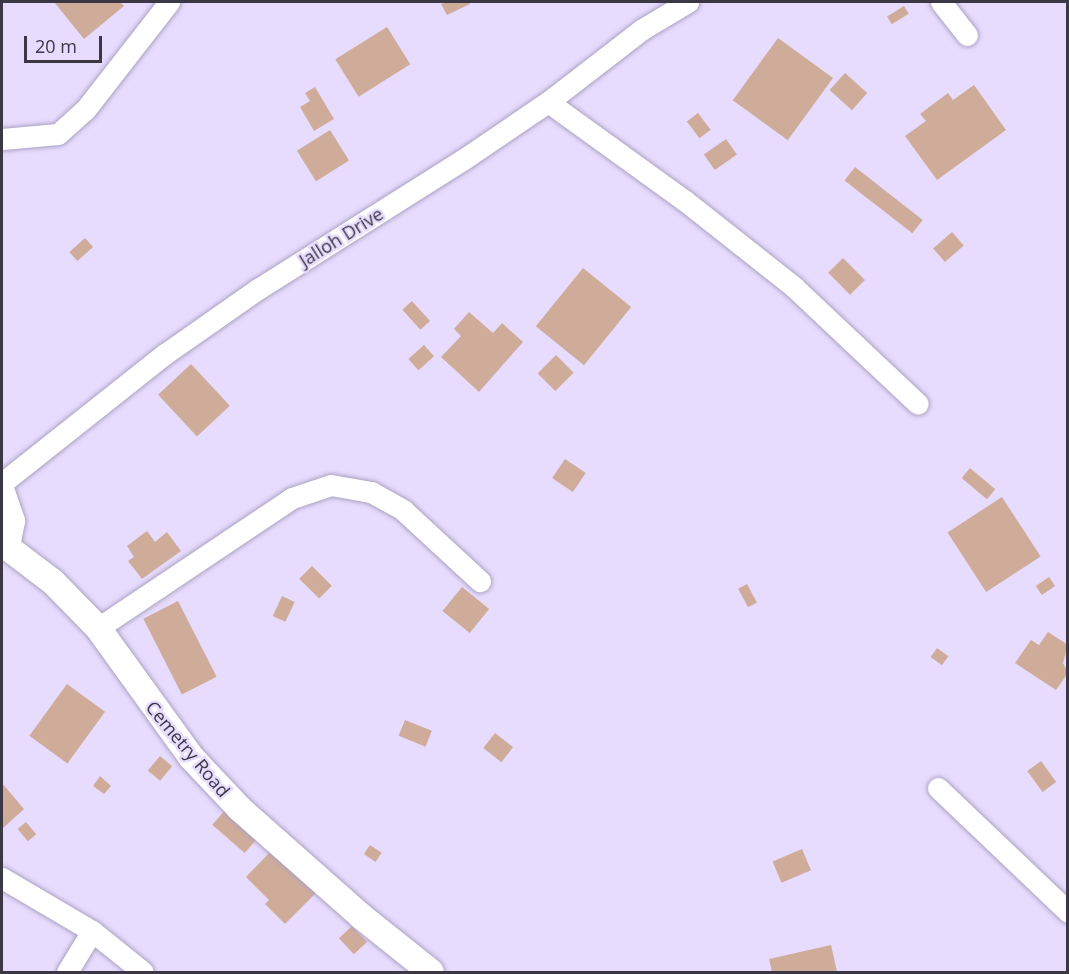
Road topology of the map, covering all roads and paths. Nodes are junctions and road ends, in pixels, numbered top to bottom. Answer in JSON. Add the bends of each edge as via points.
{"nodes":[{"id":1,"x":169,"y":2,"type":"edge"},
{"id":2,"x":688,"y":2,"type":"edge"},
{"id":3,"x":941,"y":2,"type":"edge"},
{"id":4,"x":967,"y":35,"type":"dead end"},
{"id":5,"x":548,"y":102,"type":"junction"},
{"id":6,"x":2,"y":139,"type":"edge"},
{"id":7,"x":918,"y":404,"type":"dead end"},
{"id":8,"x":2,"y":483,"type":"edge"},
{"id":9,"x":2,"y":492,"type":"edge"},
{"id":10,"x":4,"y":551,"type":"edge"},
{"id":11,"x":480,"y":581,"type":"dead end"},
{"id":12,"x":98,"y":628,"type":"junction"},
{"id":13,"x":938,"y":788,"type":"dead end"},
{"id":14,"x":2,"y":878,"type":"edge"},
{"id":15,"x":1068,"y":912,"type":"edge"},
{"id":16,"x":92,"y":931,"type":"junction"},
{"id":17,"x":67,"y":972,"type":"edge"},
{"id":18,"x":143,"y":972,"type":"edge"},
{"id":19,"x":431,"y":972,"type":"edge"}],
"edges":[{"from":1,"to":6,"type":"street","via":[[85,110],[58,134]]},
{"from":2,"to":5,"type":"street","name":"Jalloh Drive","via":[[641,30]]},
{"from":3,"to":4,"type":"street"},
{"from":5,"to":7,"type":"street","via":[[684,200],[794,287]]},
{"from":5,"to":8,"type":"street","name":"Jalloh Drive","via":[[183,340]]},
{"from":9,"to":10,"type":"street","name":"Cemetry Road","via":[[12,521]]},
{"from":10,"to":12,"type":"street","name":"Cemetry Road","via":[[53,582]]},
{"from":11,"to":12,"type":"street","via":[[403,510],[371,492],[332,484],[292,498]]},
{"from":12,"to":19,"type":"street","name":"Cemetry Road","via":[[191,757],[240,809]]},
{"from":13,"to":15,"type":"street"},
{"from":14,"to":16,"type":"street"},
{"from":16,"to":17,"type":"street"},
{"from":16,"to":18,"type":"street"}]}
